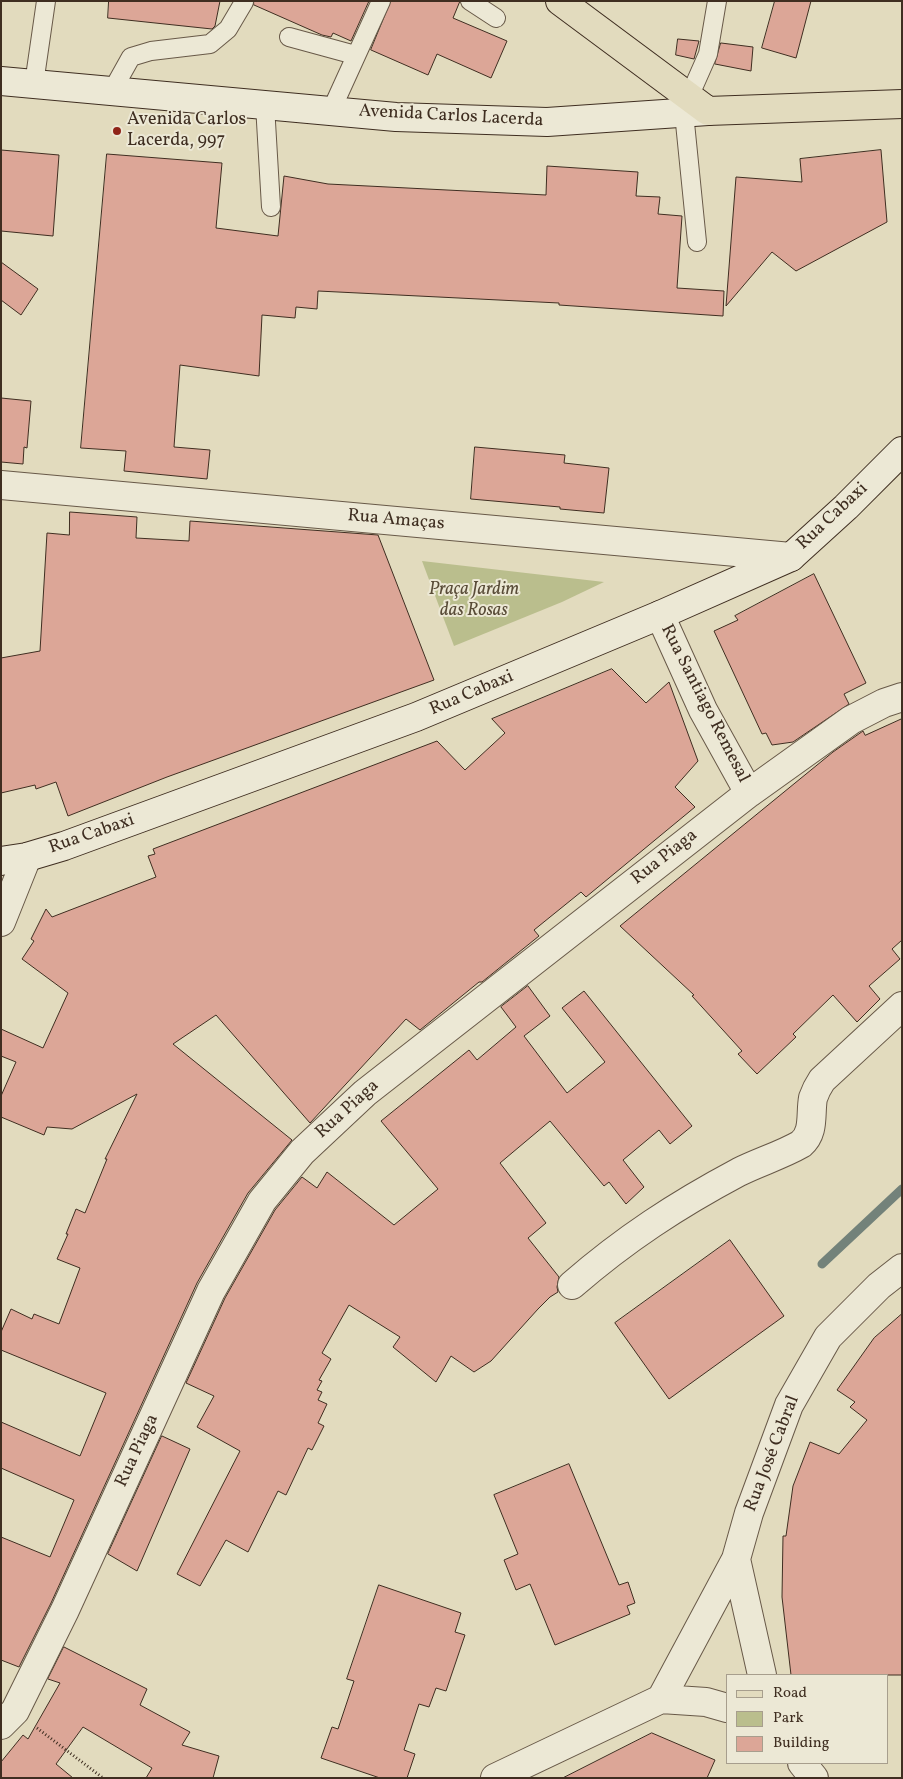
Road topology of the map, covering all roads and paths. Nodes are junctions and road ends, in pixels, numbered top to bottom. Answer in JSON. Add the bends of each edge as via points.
{"nodes":[{"id":1,"x":46,"y":1,"type":"edge"},
{"id":2,"x":380,"y":1,"type":"edge"},
{"id":3,"x":470,"y":1,"type":"edge"},
{"id":4,"x":560,"y":1,"type":"edge"},
{"id":5,"x":717,"y":1,"type":"edge"},
{"id":6,"x":244,"y":2,"type":"edge"},
{"id":7,"x":496,"y":18,"type":"dead end"},
{"id":8,"x":288,"y":37,"type":"dead end"},
{"id":9,"x":356,"y":56,"type":"junction"},
{"id":10,"x":1,"y":81,"type":"edge"},
{"id":11,"x":34,"y":84,"type":"junction"},
{"id":12,"x":112,"y":91,"type":"junction"},
{"id":13,"x":902,"y":104,"type":"edge"},
{"id":14,"x":264,"y":105,"type":"junction"},
{"id":15,"x":694,"y":107,"type":"junction"},
{"id":16,"x":331,"y":111,"type":"junction"},
{"id":17,"x":271,"y":207,"type":"dead end"},
{"id":18,"x":696,"y":242,"type":"dead end"},
{"id":19,"x":902,"y":451,"type":"edge"},
{"id":20,"x":1,"y":485,"type":"edge"},
{"id":21,"x":791,"y":557,"type":"junction"},
{"id":22,"x":660,"y":615,"type":"junction"},
{"id":23,"x":902,"y":697,"type":"edge"},
{"id":24,"x":749,"y":793,"type":"junction"},
{"id":25,"x":14,"y":859,"type":"edge"},
{"id":26,"x":1,"y":922,"type":"edge"},
{"id":27,"x":902,"y":1006,"type":"edge"},
{"id":28,"x":902,"y":1268,"type":"edge"},
{"id":29,"x":572,"y":1285,"type":"dead end"},
{"id":30,"x":736,"y":1559,"type":"junction"},
{"id":31,"x":762,"y":1674,"type":"edge"},
{"id":32,"x":661,"y":1699,"type":"junction"},
{"id":33,"x":726,"y":1708,"type":"edge"},
{"id":34,"x":8,"y":1718,"type":"edge"},
{"id":35,"x":803,"y":1764,"type":"edge"},
{"id":36,"x":104,"y":1778,"type":"edge"},
{"id":37,"x":495,"y":1778,"type":"edge"},
{"id":38,"x":814,"y":1778,"type":"edge"}],
"edges":[{"from":1,"to":11,"type":"lane"},
{"from":2,"to":9,"type":"lane"},
{"from":3,"to":7,"type":"lane"},
{"from":4,"to":15,"type":"main road"},
{"from":5,"to":15,"type":"lane"},
{"from":6,"to":12,"type":"lane","via":[[228,28],[210,44],[151,51],[131,57]]},
{"from":8,"to":9,"type":"lane"},
{"from":9,"to":16,"type":"lane"},
{"from":10,"to":11,"type":"street","name":"Avenida Carlos Lacerda"},
{"from":11,"to":12,"type":"street","name":"Avenida Carlos Lacerda"},
{"from":12,"to":14,"type":"street","name":"Avenida Carlos Lacerda"},
{"from":13,"to":15,"type":"main road","name":"Avenida Carlos Lacerda"},
{"from":14,"to":16,"type":"street","name":"Avenida Carlos Lacerda"},
{"from":14,"to":17,"type":"lane"},
{"from":15,"to":16,"type":"street","name":"Avenida Carlos Lacerda","via":[[547,122],[396,117]]},
{"from":15,"to":18,"type":"lane"},
{"from":19,"to":21,"type":"street","name":"Rua Cabaxi"},
{"from":20,"to":21,"type":"street","name":"Rua Amaças"},
{"from":21,"to":22,"type":"street","name":"Rua Cabaxi"},
{"from":22,"to":24,"type":"street","name":"Rua Santiago Remesal","via":[[703,710]]},
{"from":22,"to":25,"type":"street","name":"Rua Cabaxi","via":[[416,717],[64,846]]},
{"from":23,"to":24,"type":"street","name":"Rua Piaga","via":[[884,702],[851,720]]},
{"from":24,"to":34,"type":"street","name":"Rua Piaga","via":[[365,1093],[302,1152],[262,1200],[211,1291],[70,1601]]},
{"from":25,"to":26,"type":"street"},
{"from":27,"to":29,"type":"street","via":[[822,1080],[813,1098],[806,1140],[741,1171],[672,1210],[606,1255]]},
{"from":28,"to":30,"type":"street","name":"Rua José Cabral","via":[[879,1286],[828,1337],[789,1405],[748,1513]]},
{"from":30,"to":31,"type":"street","name":"Rua José Cabral"},
{"from":30,"to":32,"type":"street"},
{"from":32,"to":33,"type":"street","via":[[706,1702]]},
{"from":32,"to":37,"type":"street"},
{"from":34,"to":36,"type":"path"},
{"from":35,"to":38,"type":"street"}]}
